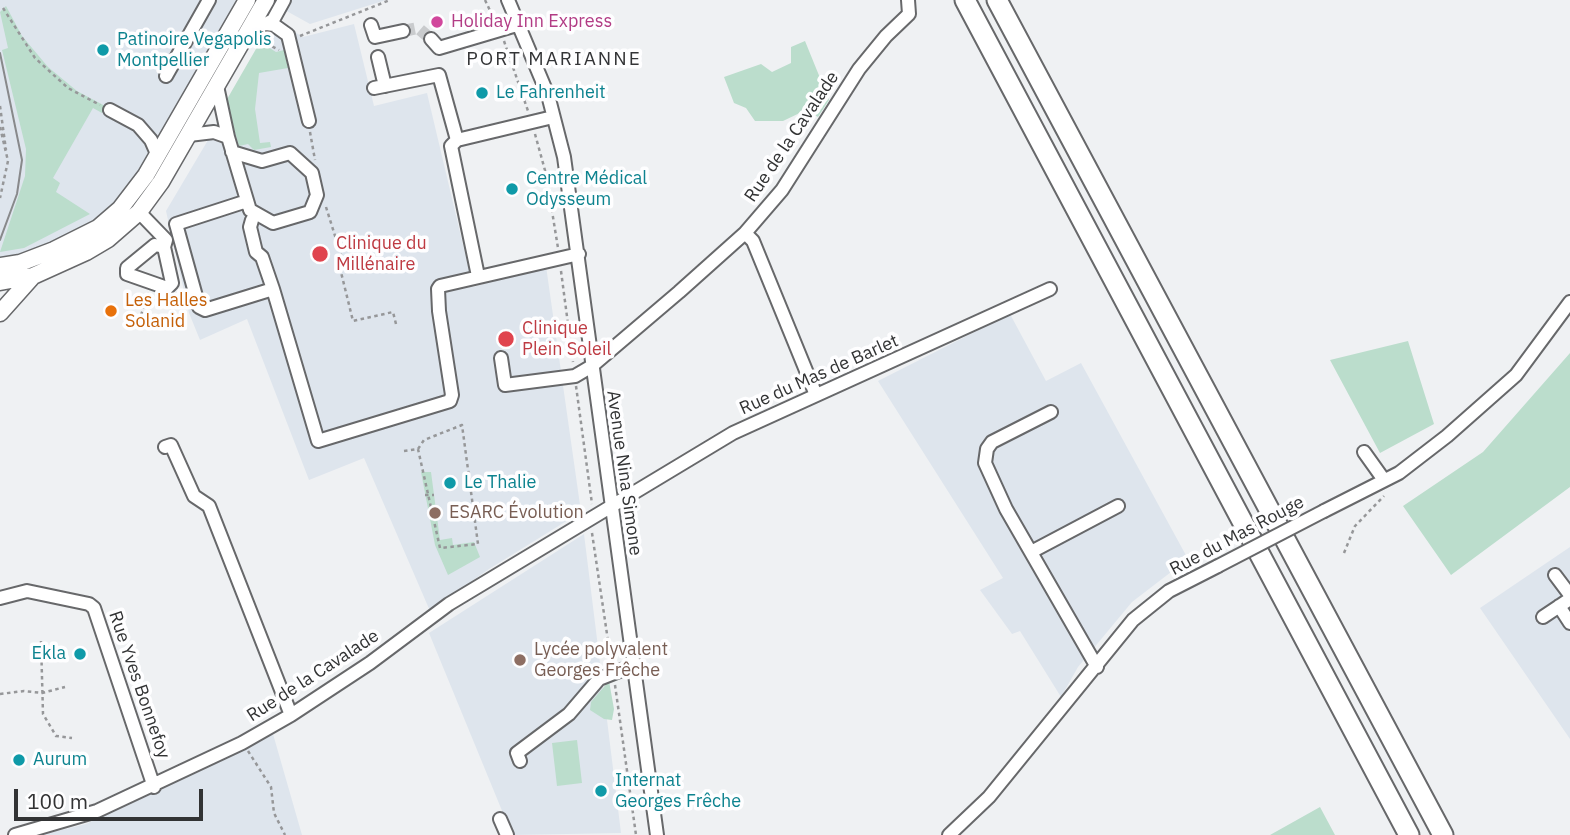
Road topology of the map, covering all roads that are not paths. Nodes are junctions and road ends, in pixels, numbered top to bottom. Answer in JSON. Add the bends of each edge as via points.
{"nodes":[{"id":1,"x":209,"y":0,"type":"edge"},
{"id":2,"x":247,"y":0,"type":"edge"},
{"id":3,"x":267,"y":0,"type":"edge"},
{"id":4,"x":284,"y":0,"type":"edge"},
{"id":5,"x":508,"y":0,"type":"edge"},
{"id":6,"x":908,"y":0,"type":"edge"},
{"id":7,"x":965,"y":0,"type":"edge"},
{"id":8,"x":997,"y":0,"type":"edge"},
{"id":9,"x":266,"y":24,"type":"junction"},
{"id":10,"x":520,"y":24,"type":"junction"},
{"id":11,"x":371,"y":25,"type":"dead end"},
{"id":12,"x":403,"y":31,"type":"tunnel mouth"},
{"id":13,"x":253,"y":34,"type":"junction"},
{"id":14,"x":431,"y":39,"type":"tunnel mouth"},
{"id":15,"x":378,"y":57,"type":"dead end"},
{"id":16,"x":166,"y":76,"type":"dead end"},
{"id":17,"x":217,"y":86,"type":"junction"},
{"id":18,"x":107,"y":109,"type":"road end"},
{"id":19,"x":553,"y":117,"type":"junction"},
{"id":20,"x":309,"y":125,"type":"road end"},
{"id":21,"x":189,"y":135,"type":"junction"},
{"id":22,"x":228,"y":137,"type":"junction"},
{"id":23,"x":454,"y":146,"type":"junction"},
{"id":24,"x":232,"y":152,"type":"junction"},
{"id":25,"x":158,"y":156,"type":"junction"},
{"id":26,"x":249,"y":210,"type":"junction"},
{"id":27,"x":139,"y":212,"type":"junction"},
{"id":28,"x":745,"y":233,"type":"junction"},
{"id":29,"x":160,"y":241,"type":"junction"},
{"id":30,"x":579,"y":254,"type":"junction"},
{"id":31,"x":0,"y":266,"type":"edge"},
{"id":32,"x":33,"y":276,"type":"junction"},
{"id":33,"x":478,"y":276,"type":"junction"},
{"id":34,"x":0,"y":282,"type":"edge"},
{"id":35,"x":273,"y":289,"type":"junction"},
{"id":36,"x":1050,"y":289,"type":"dead end"},
{"id":37,"x":1570,"y":302,"type":"edge"},
{"id":38,"x":0,"y":313,"type":"edge"},
{"id":39,"x":501,"y":358,"type":"dead end"},
{"id":40,"x":592,"y":366,"type":"junction"},
{"id":41,"x":816,"y":395,"type":"junction"},
{"id":42,"x":1051,"y":412,"type":"dead end"},
{"id":43,"x":165,"y":447,"type":"dead end"},
{"id":44,"x":1364,"y":452,"type":"dead end"},
{"id":45,"x":1384,"y":480,"type":"junction"},
{"id":46,"x":1118,"y":506,"type":"dead end"},
{"id":47,"x":611,"y":507,"type":"junction"},
{"id":48,"x":1031,"y":552,"type":"junction"},
{"id":49,"x":1555,"y":575,"type":"dead end"},
{"id":50,"x":0,"y":598,"type":"edge"},
{"id":51,"x":1566,"y":600,"type":"edge"},
{"id":52,"x":1543,"y":617,"type":"dead end"},
{"id":53,"x":1570,"y":623,"type":"edge"},
{"id":54,"x":632,"y":666,"type":"junction"},
{"id":55,"x":1097,"y":667,"type":"junction"},
{"id":56,"x":291,"y":715,"type":"junction"},
{"id":57,"x":520,"y":761,"type":"dead end"},
{"id":58,"x":154,"y":786,"type":"junction"},
{"id":59,"x":500,"y":819,"type":"dead end"},
{"id":60,"x":15,"y":835,"type":"edge"},
{"id":61,"x":507,"y":835,"type":"edge"},
{"id":62,"x":657,"y":835,"type":"edge"},
{"id":63,"x":949,"y":835,"type":"edge"},
{"id":64,"x":1409,"y":835,"type":"edge"},
{"id":65,"x":1443,"y":835,"type":"edge"}],
"edges":[{"from":1,"to":16,"type":"street"},
{"from":2,"to":25,"type":"main road"},
{"from":3,"to":13,"type":"main road"},
{"from":4,"to":9,"type":"street"},
{"from":5,"to":10,"type":"street","name":"Avenue Nina Simone"},
{"from":6,"to":28,"type":"street","name":"Rue de la Cavalade","via":[[909,14],[859,69],[782,190]]},
{"from":7,"to":64,"type":"highway"},
{"from":8,"to":65,"type":"highway"},
{"from":9,"to":13,"type":"street"},
{"from":9,"to":20,"type":"street","via":[[285,31],[291,44]]},
{"from":10,"to":14,"type":"street","via":[[439,48]]},
{"from":10,"to":19,"type":"street","name":"Avenue Nina Simone"},
{"from":11,"to":12,"type":"street","via":[[375,37]]},
{"from":13,"to":17,"type":"main road"},
{"from":15,"to":23,"type":"street","via":[[379,87],[439,75]]},
{"from":17,"to":21,"type":"main road"},
{"from":17,"to":22,"type":"street"},
{"from":18,"to":25,"type":"street","via":[[138,125],[152,140]]},
{"from":19,"to":23,"type":"street"},
{"from":19,"to":30,"type":"street","name":"Avenue Nina Simone"},
{"from":21,"to":22,"type":"street","via":[[214,132]]},
{"from":21,"to":27,"type":"main road"},
{"from":22,"to":24,"type":"street"},
{"from":23,"to":33,"type":"street"},
{"from":24,"to":26,"type":"street"},
{"from":24,"to":26,"type":"street","via":[[262,161],[290,153],[312,173],[317,195],[310,212],[273,223]]},
{"from":25,"to":31,"type":"main road","via":[[127,201],[97,228],[38,257]]},
{"from":26,"to":35,"type":"street"},
{"from":26,"to":35,"type":"street","via":[[176,224],[199,307],[205,310]]},
{"from":27,"to":29,"type":"street"},
{"from":27,"to":32,"type":"main road","via":[[108,239]]},
{"from":28,"to":40,"type":"street","name":"Rue de la Cavalade"},
{"from":28,"to":41,"type":"street","via":[[753,241]]},
{"from":29,"to":29,"type":"street","via":[[172,283],[167,288],[129,276],[127,268]]},
{"from":30,"to":33,"type":"street"},
{"from":30,"to":40,"type":"street","name":"Avenue Nina Simone"},
{"from":32,"to":34,"type":"main road"},
{"from":32,"to":38,"type":"main road"},
{"from":33,"to":35,"type":"street","via":[[438,289],[450,401],[318,441]]},
{"from":36,"to":41,"type":"street","name":"Rue du Mas de Barlet"},
{"from":37,"to":45,"type":"street","name":"Rue du Mas Rouge","via":[[1516,375],[1447,436]]},
{"from":39,"to":40,"type":"street","via":[[505,385],[575,376]]},
{"from":40,"to":47,"type":"street","name":"Avenue Nina Simone"},
{"from":41,"to":47,"type":"street","name":"Rue du Mas de Barlet","via":[[733,433]]},
{"from":42,"to":48,"type":"street","via":[[992,442],[984,457]]},
{"from":43,"to":56,"type":"street","via":[[170,445],[194,496],[201,495],[209,506]]},
{"from":44,"to":45,"type":"street"},
{"from":45,"to":55,"type":"street","name":"Rue du Mas Rouge","bridge":true,"via":[[1169,592],[1133,620]]},
{"from":46,"to":48,"type":"street"},
{"from":47,"to":54,"type":"street","name":"Avenue Nina Simone"},
{"from":47,"to":56,"type":"street","name":"Rue de la Cavalade","via":[[449,604]]},
{"from":48,"to":55,"type":"street"},
{"from":49,"to":51,"type":"street"},
{"from":50,"to":58,"type":"street","name":"Rue Yves Bonnefoy","via":[[27,591],[94,608]]},
{"from":51,"to":52,"type":"street"},
{"from":51,"to":53,"type":"street"},
{"from":54,"to":57,"type":"street","via":[[599,679],[569,714],[517,753]]},
{"from":54,"to":62,"type":"street","name":"Avenue Nina Simone"},
{"from":55,"to":63,"type":"street","name":"Rue du Mas Rouge","via":[[989,797]]},
{"from":56,"to":58,"type":"street","name":"Rue de la Cavalade"},
{"from":58,"to":60,"type":"street","name":"Rue de la Cavalade","via":[[97,811]]},
{"from":59,"to":61,"type":"street"}]}
